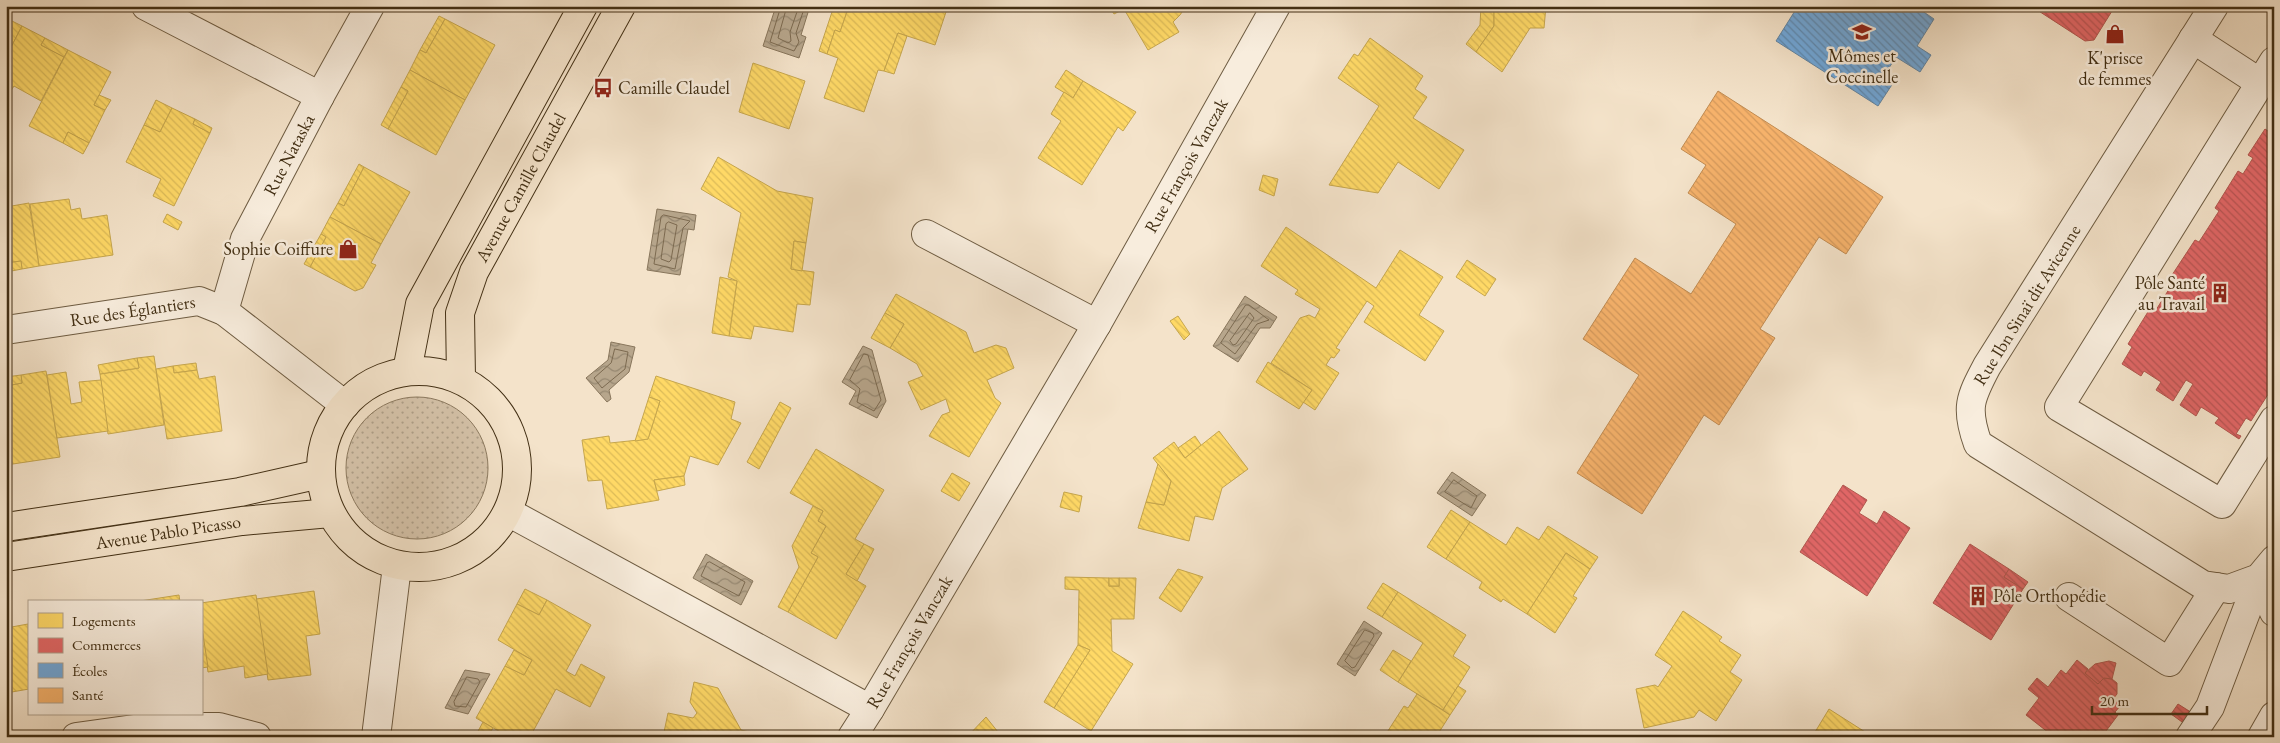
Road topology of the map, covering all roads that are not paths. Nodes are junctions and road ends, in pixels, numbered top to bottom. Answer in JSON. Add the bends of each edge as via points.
{"nodes":[{"id":1,"x":146,"y":6,"type":"edge"},
{"id":2,"x":370,"y":6,"type":"edge"},
{"id":3,"x":583,"y":6,"type":"edge"},
{"id":4,"x":621,"y":6,"type":"edge"},
{"id":5,"x":1276,"y":6,"type":"edge"},
{"id":6,"x":2214,"y":6,"type":"edge"},
{"id":7,"x":2194,"y":39,"type":"junction"},
{"id":8,"x":2266,"y":71,"type":"edge"},
{"id":9,"x":320,"y":96,"type":"junction"},
{"id":10,"x":926,"y":234,"type":"dead end"},
{"id":11,"x":224,"y":311,"type":"junction"},
{"id":12,"x":1097,"y":324,"type":"junction"},
{"id":13,"x":6,"y":330,"type":"edge"},
{"id":14,"x":407,"y":371,"type":"junction"},
{"id":15,"x":460,"y":379,"type":"junction"},
{"id":16,"x":345,"y":404,"type":"junction"},
{"id":17,"x":2274,"y":420,"type":"edge"},
{"id":18,"x":320,"y":474,"type":"junction"},
{"id":19,"x":508,"y":512,"type":"junction"},
{"id":20,"x":330,"y":513,"type":"junction"},
{"id":21,"x":6,"y":527,"type":"edge"},
{"id":22,"x":6,"y":557,"type":"edge"},
{"id":23,"x":398,"y":566,"type":"junction"},
{"id":24,"x":2267,"y":569,"type":"edge"},
{"id":25,"x":2216,"y":587,"type":"junction"},
{"id":26,"x":2069,"y":597,"type":"dead end"},
{"id":27,"x":2274,"y":612,"type":"edge"},
{"id":28,"x":870,"y":709,"type":"junction"},
{"id":29,"x":2274,"y":716,"type":"edge"},
{"id":30,"x":2193,"y":735,"type":"edge"},
{"id":31,"x":76,"y":737,"type":"edge"},
{"id":32,"x":257,"y":737,"type":"edge"},
{"id":33,"x":376,"y":737,"type":"edge"},
{"id":34,"x":852,"y":737,"type":"edge"},
{"id":35,"x":2262,"y":737,"type":"edge"}],
"edges":[{"from":1,"to":9,"type":"street"},
{"from":2,"to":9,"type":"street","name":"Rue Nataska"},
{"from":3,"to":14,"type":"main road","name":"Avenue Camille Claudel","via":[[420,304]]},
{"from":4,"to":15,"type":"main road","name":"Avenue Camille Claudel","via":[[474,272],[460,313]]},
{"from":5,"to":12,"type":"street","name":"Rue François Vanczak"},
{"from":6,"to":7,"type":"street","name":"Rue Ibn Sinaï dit Avicenne"},
{"from":7,"to":8,"type":"street"},
{"from":7,"to":25,"type":"street","name":"Rue Ibn Sinaï dit Avicenne","via":[[1987,366],[1971,397],[1971,423],[1978,444],[2203,584]]},
{"from":8,"to":17,"type":"street","via":[[2059,407],[2222,504]]},
{"from":9,"to":11,"type":"street","name":"Rue Nataska","via":[[245,239]]},
{"from":10,"to":12,"type":"street"},
{"from":11,"to":13,"type":"street","name":"Rue des Églantiers","via":[[199,301]]},
{"from":11,"to":16,"type":"street","name":"Rue des Églantiers"},
{"from":12,"to":28,"type":"street","name":"Rue François Vanczak"},
{"from":14,"to":15,"type":"main road","via":[[435,372]]},
{"from":14,"to":16,"type":"main road","via":[[373,382]]},
{"from":15,"to":19,"type":"main road","via":[[483,393],[500,412],[512,436],[518,461],[516,487]]},
{"from":16,"to":18,"type":"main road","via":[[331,425],[322,449]]},
{"from":18,"to":20,"type":"main road"},
{"from":18,"to":21,"type":"main road","name":"Avenue Pablo Picasso","via":[[240,492]]},
{"from":19,"to":23,"type":"main road","via":[[481,546],[462,558],[426,568]]},
{"from":19,"to":28,"type":"street","name":"Rue François Vanczak"},
{"from":20,"to":22,"type":"main road","name":"Avenue Pablo Picasso","via":[[242,521]]},
{"from":20,"to":23,"type":"main road","via":[[358,548]]},
{"from":23,"to":33,"type":"street"},
{"from":24,"to":25,"type":"street","name":"Rue Ibn Sinaï dit Avicenne","via":[[2229,589]]},
{"from":24,"to":27,"type":"street"},
{"from":24,"to":30,"type":"street","via":[[2210,706]]},
{"from":25,"to":26,"type":"street","via":[[2169,662]]},
{"from":28,"to":34,"type":"street"},
{"from":29,"to":35,"type":"street"},
{"from":31,"to":32,"type":"street","via":[[148,727],[219,727]]}]}
